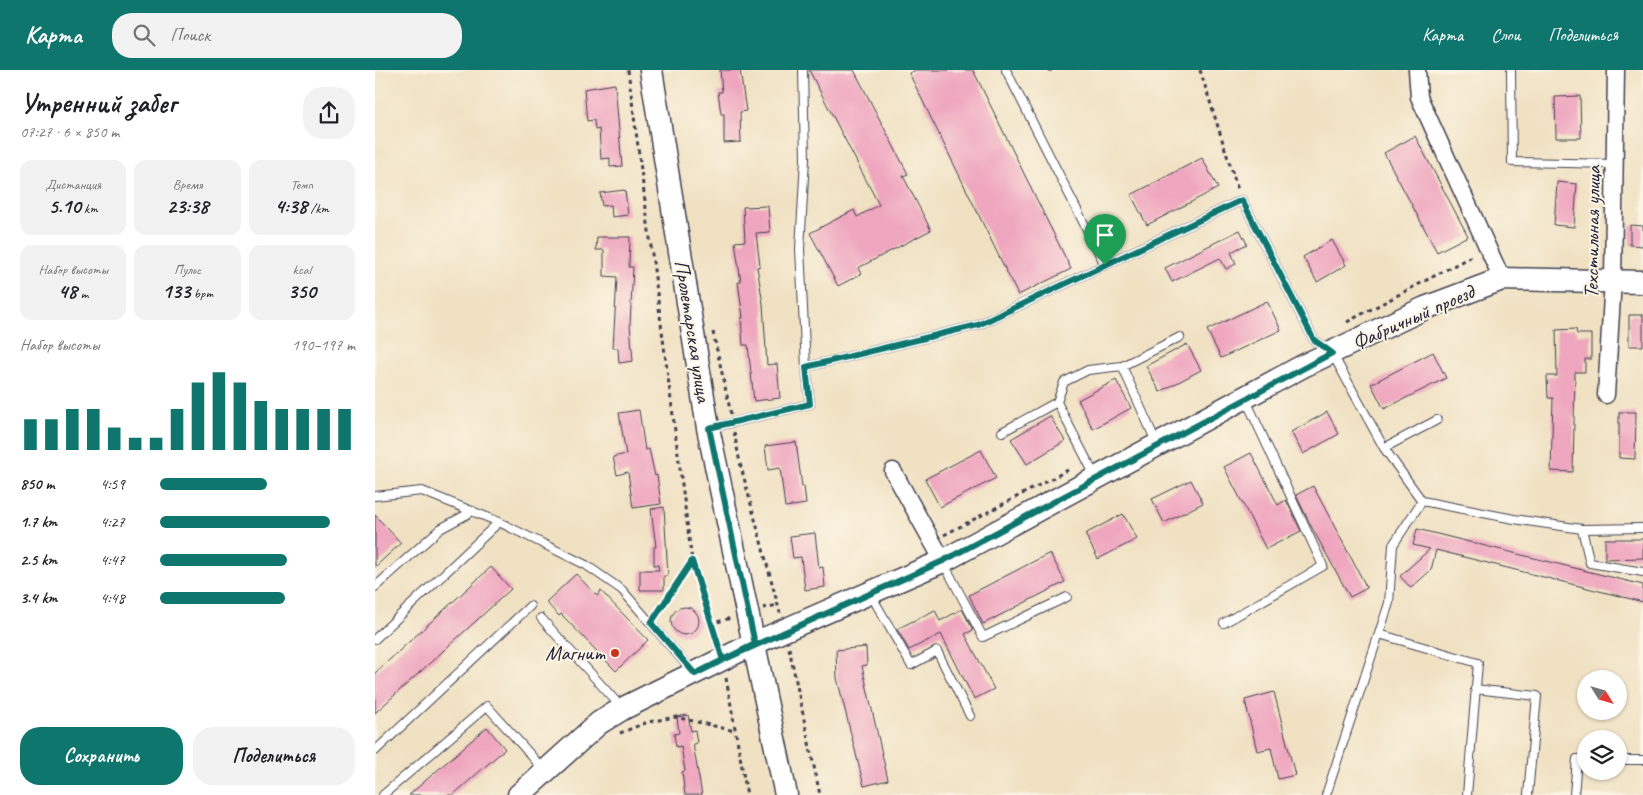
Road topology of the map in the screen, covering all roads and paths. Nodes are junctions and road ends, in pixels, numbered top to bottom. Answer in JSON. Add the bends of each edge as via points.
{"nodes":[{"id":1,"x":628,"y":70,"type":"edge"},
{"id":2,"x":651,"y":70,"type":"edge"},
{"id":3,"x":803,"y":70,"type":"edge"},
{"id":4,"x":1007,"y":70,"type":"edge"},
{"id":5,"x":1048,"y":70,"type":"edge"},
{"id":6,"x":1053,"y":70,"type":"edge"},
{"id":7,"x":1200,"y":70,"type":"edge"},
{"id":8,"x":1417,"y":70,"type":"edge"},
{"id":9,"x":1511,"y":70,"type":"edge"},
{"id":10,"x":1616,"y":70,"type":"edge"},
{"id":11,"x":1615,"y":164,"type":"junction"},
{"id":12,"x":1242,"y":200,"type":"junction"},
{"id":13,"x":1105,"y":265,"type":"junction"},
{"id":14,"x":1502,"y":279,"type":"junction"},
{"id":15,"x":1613,"y":280,"type":"junction"},
{"id":16,"x":1643,"y":282,"type":"edge"},
{"id":17,"x":1179,"y":336,"type":"dead end"},
{"id":18,"x":1332,"y":353,"type":"junction"},
{"id":19,"x":1122,"y":366,"type":"junction"},
{"id":20,"x":806,"y":367,"type":"junction"},
{"id":21,"x":1606,"y":395,"type":"dead end"},
{"id":22,"x":1245,"y":398,"type":"junction"},
{"id":23,"x":1057,"y":402,"type":"junction"},
{"id":24,"x":1437,"y":420,"type":"dead end"},
{"id":25,"x":709,"y":428,"type":"junction"},
{"id":26,"x":1002,"y":432,"type":"dead end"},
{"id":27,"x":1158,"y":445,"type":"junction"},
{"id":28,"x":1384,"y":448,"type":"junction"},
{"id":29,"x":893,"y":471,"type":"dead end"},
{"id":30,"x":1096,"y":478,"type":"junction"},
{"id":31,"x":375,"y":496,"type":"edge"},
{"id":32,"x":1422,"y":501,"type":"junction"},
{"id":33,"x":473,"y":512,"type":"junction"},
{"id":34,"x":499,"y":522,"type":"junction"},
{"id":35,"x":1582,"y":528,"type":"junction"},
{"id":36,"x":1643,"y":528,"type":"edge"},
{"id":37,"x":692,"y":561,"type":"junction"},
{"id":38,"x":943,"y":561,"type":"junction"},
{"id":39,"x":1643,"y":572,"type":"edge"},
{"id":40,"x":375,"y":586,"type":"edge"},
{"id":41,"x":870,"y":593,"type":"junction"},
{"id":42,"x":1067,"y":597,"type":"dead end"},
{"id":43,"x":530,"y":606,"type":"dead end"},
{"id":44,"x":541,"y":618,"type":"dead end"},
{"id":45,"x":651,"y":623,"type":"junction"},
{"id":46,"x":1224,"y":623,"type":"dead end"},
{"id":47,"x":1379,"y":634,"type":"junction"},
{"id":48,"x":375,"y":639,"type":"edge"},
{"id":49,"x":755,"y":644,"type":"junction"},
{"id":50,"x":723,"y":660,"type":"junction"},
{"id":51,"x":695,"y":674,"type":"junction"},
{"id":52,"x":1475,"y":689,"type":"junction"},
{"id":53,"x":622,"y":709,"type":"junction"},
{"id":54,"x":970,"y":716,"type":"dead end"},
{"id":55,"x":735,"y":731,"type":"junction"},
{"id":56,"x":614,"y":736,"type":"dead end"},
{"id":57,"x":375,"y":751,"type":"edge"},
{"id":58,"x":1577,"y":759,"type":"edge"},
{"id":59,"x":1627,"y":760,"type":"edge"},
{"id":60,"x":1643,"y":760,"type":"edge"},
{"id":61,"x":545,"y":772,"type":"junction"},
{"id":62,"x":383,"y":795,"type":"edge"},
{"id":63,"x":519,"y":795,"type":"edge"},
{"id":64,"x":747,"y":795,"type":"edge"},
{"id":65,"x":786,"y":795,"type":"edge"},
{"id":66,"x":1326,"y":795,"type":"edge"},
{"id":67,"x":1467,"y":795,"type":"edge"},
{"id":68,"x":1529,"y":795,"type":"edge"},
{"id":69,"x":1574,"y":795,"type":"edge"}],
"edges":[{"from":1,"to":37,"type":"path"},
{"from":2,"to":25,"type":"street","name":"Пролетарская улица"},
{"from":3,"to":20,"type":"lane","via":[[805,159],[800,249]]},
{"from":4,"to":13,"type":"lane"},
{"from":5,"to":6,"type":"path"},
{"from":7,"to":12,"type":"path"},
{"from":8,"to":14,"type":"street","via":[[1419,98]]},
{"from":9,"to":11,"type":"lane","via":[[1512,162]]},
{"from":10,"to":11,"type":"street","name":"Техстильная улица"},
{"from":11,"to":15,"type":"street","name":"Техстильная улица"},
{"from":12,"to":13,"type":"lane"},
{"from":12,"to":18,"type":"lane","via":[[1314,340]]},
{"from":13,"to":20,"type":"lane","via":[[978,325]]},
{"from":14,"to":15,"type":"street","name":"Фабричный проезд"},
{"from":14,"to":18,"type":"street","name":"Фабричный проезд","via":[[1425,308]]},
{"from":15,"to":16,"type":"street","name":"Фабричный проезд"},
{"from":15,"to":21,"type":"street","name":"Техстильная улица"},
{"from":17,"to":19,"type":"lane"},
{"from":18,"to":22,"type":"street","name":"Фабричный проезд"},
{"from":18,"to":28,"type":"lane"},
{"from":19,"to":23,"type":"lane","via":[[1088,370],[1064,382]]},
{"from":19,"to":27,"type":"lane"},
{"from":20,"to":25,"type":"lane","via":[[810,404]]},
{"from":22,"to":27,"type":"street","name":"Фабричный проезд"},
{"from":22,"to":46,"type":"lane","via":[[1323,566]]},
{"from":23,"to":26,"type":"lane"},
{"from":23,"to":30,"type":"lane"},
{"from":24,"to":28,"type":"lane"},
{"from":25,"to":49,"type":"street","name":"Пролетарская улица"},
{"from":27,"to":30,"type":"street","name":"Фабричный проезд"},
{"from":28,"to":32,"type":"lane"},
{"from":29,"to":38,"type":"street"},
{"from":30,"to":38,"type":"street","name":"Фабричный проезд"},
{"from":31,"to":33,"type":"lane","via":[[422,491]]},
{"from":32,"to":35,"type":"lane"},
{"from":32,"to":47,"type":"lane","via":[[1393,545],[1389,603]]},
{"from":33,"to":34,"type":"lane"},
{"from":33,"to":40,"type":"lane","via":[[440,528]]},
{"from":34,"to":45,"type":"lane","via":[[586,565],[622,590]]},
{"from":34,"to":48,"type":"lane"},
{"from":35,"to":36,"type":"lane"},
{"from":35,"to":39,"type":"lane","via":[[1590,563]]},
{"from":37,"to":45,"type":"path"},
{"from":37,"to":50,"type":"path"},
{"from":38,"to":41,"type":"street","name":"Фабричный проезд"},
{"from":38,"to":42,"type":"lane","via":[[983,637]]},
{"from":41,"to":49,"type":"street","name":"Фабричный проезд"},
{"from":41,"to":54,"type":"lane","via":[[911,665],[937,651]]},
{"from":43,"to":57,"type":"lane"},
{"from":44,"to":53,"type":"lane"},
{"from":45,"to":51,"type":"lane"},
{"from":47,"to":52,"type":"lane","via":[[1477,663]]},
{"from":47,"to":66,"type":"lane"},
{"from":49,"to":50,"type":"street","name":"Фабричный проезд"},
{"from":49,"to":65,"type":"street","name":"Пролетарская улица"},
{"from":50,"to":51,"type":"street","name":"Фабричный проезд"},
{"from":50,"to":55,"type":"path"},
{"from":51,"to":53,"type":"street","name":"Фабричный проезд"},
{"from":52,"to":67,"type":"lane"},
{"from":52,"to":68,"type":"lane","via":[[1537,696]]},
{"from":53,"to":61,"type":"street","name":"Фабричный проезд","via":[[599,723]]},
{"from":55,"to":56,"type":"path","via":[[676,717],[648,722]]},
{"from":55,"to":64,"type":"path"},
{"from":58,"to":69,"type":"lane"},
{"from":59,"to":60,"type":"lane"},
{"from":61,"to":62,"type":"lane","via":[[487,706]]},
{"from":61,"to":63,"type":"street","name":"Фабричный проезд"}]}
